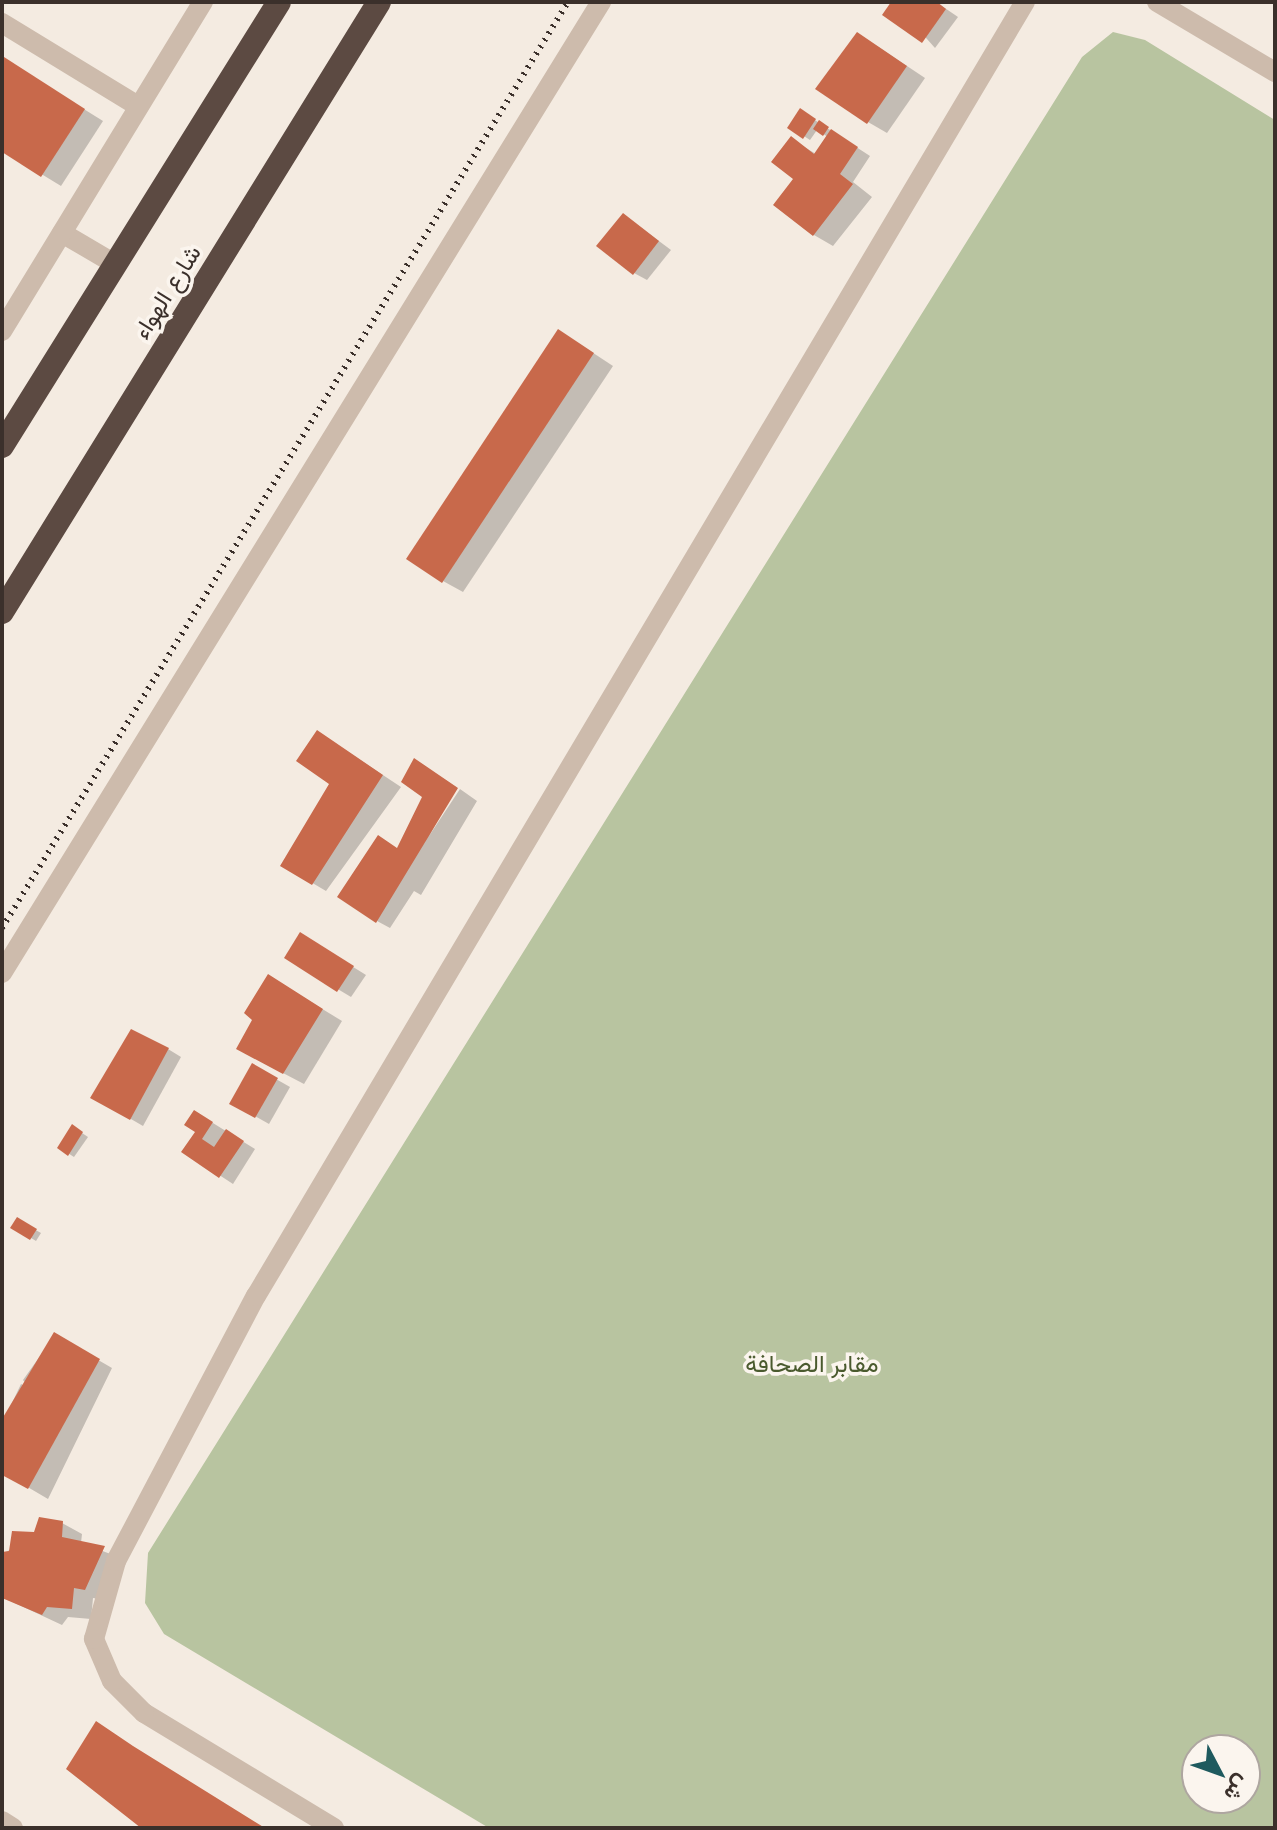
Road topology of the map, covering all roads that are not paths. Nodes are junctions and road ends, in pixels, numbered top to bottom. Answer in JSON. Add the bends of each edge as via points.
{"nodes":[{"id":1,"x":203,"y":2,"type":"edge"},
{"id":2,"x":279,"y":2,"type":"edge"},
{"id":3,"x":379,"y":2,"type":"edge"},
{"id":4,"x":601,"y":2,"type":"edge"},
{"id":5,"x":1025,"y":2,"type":"edge"},
{"id":6,"x":1157,"y":2,"type":"edge"},
{"id":7,"x":2,"y":23,"type":"edge"},
{"id":8,"x":1275,"y":72,"type":"edge"},
{"id":9,"x":138,"y":106,"type":"junction"},
{"id":10,"x":62,"y":233,"type":"junction"},
{"id":11,"x":115,"y":264,"type":"junction"},
{"id":12,"x":2,"y":331,"type":"edge"},
{"id":13,"x":2,"y":446,"type":"edge"},
{"id":14,"x":2,"y":612,"type":"edge"},
{"id":15,"x":2,"y":973,"type":"edge"},
{"id":16,"x":2,"y":1821,"type":"edge"},
{"id":17,"x":13,"y":1828,"type":"edge"},
{"id":18,"x":334,"y":1828,"type":"edge"}],
"edges":[{"from":1,"to":9,"type":"street"},
{"from":2,"to":11,"type":"highway"},
{"from":3,"to":14,"type":"highway","name":"شارع الهواء"},
{"from":4,"to":15,"type":"street"},
{"from":5,"to":18,"type":"street","via":[[263,1283],[116,1561],[94,1639],[112,1681],[144,1713]]},
{"from":6,"to":8,"type":"street"},
{"from":7,"to":9,"type":"street"},
{"from":9,"to":10,"type":"street"},
{"from":10,"to":11,"type":"street"},
{"from":10,"to":12,"type":"street"},
{"from":11,"to":13,"type":"highway"},
{"from":16,"to":17,"type":"street"}]}
